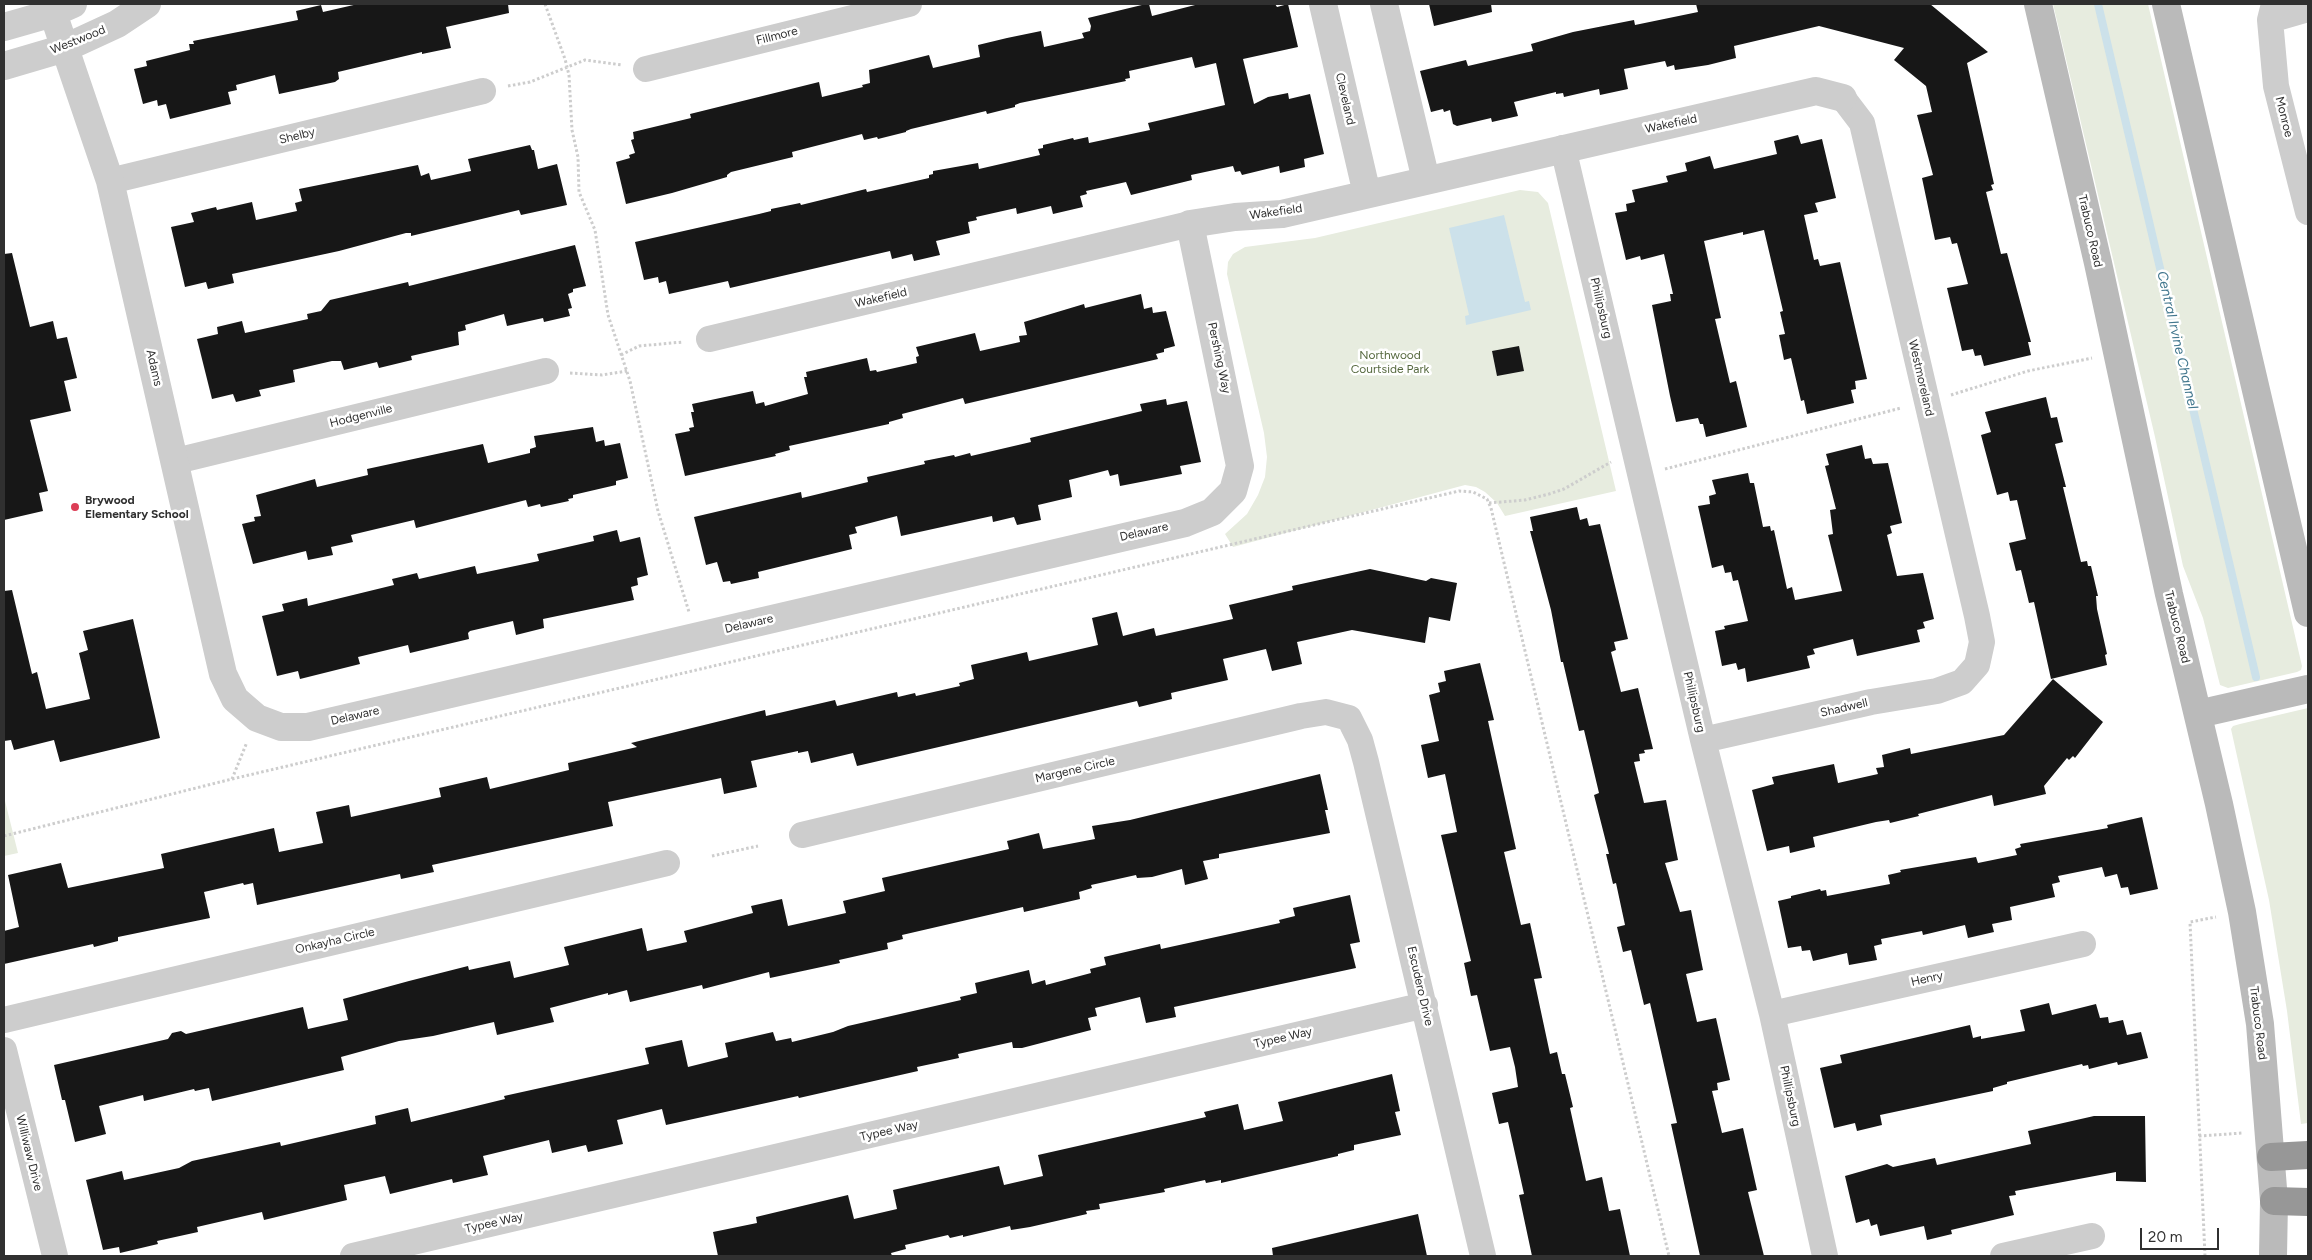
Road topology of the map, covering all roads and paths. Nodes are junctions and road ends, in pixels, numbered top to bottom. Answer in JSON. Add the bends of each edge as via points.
{"nodes":[{"id":1,"x":147,"y":4,"type":"edge"},
{"id":2,"x":545,"y":4,"type":"edge"},
{"id":3,"x":909,"y":4,"type":"edge"},
{"id":4,"x":1323,"y":4,"type":"edge"},
{"id":5,"x":1384,"y":4,"type":"edge"},
{"id":6,"x":2038,"y":4,"type":"edge"},
{"id":7,"x":2166,"y":4,"type":"edge"},
{"id":8,"x":63,"y":8,"type":"edge"},
{"id":9,"x":2308,"y":9,"type":"edge"},
{"id":10,"x":857,"y":10,"type":"edge"},
{"id":11,"x":2272,"y":12,"type":"edge"},
{"id":12,"x":4,"y":27,"type":"edge"},
{"id":13,"x":65,"y":48,"type":"junction"},
{"id":14,"x":4,"y":66,"type":"edge"},
{"id":15,"x":567,"y":66,"type":"junction"},
{"id":16,"x":646,"y":69,"type":"joint"},
{"id":17,"x":483,"y":91,"type":"joint"},
{"id":18,"x":1843,"y":98,"type":"joint"},
{"id":19,"x":1563,"y":148,"type":"junction"},
{"id":20,"x":110,"y":180,"type":"junction"},
{"id":21,"x":1426,"y":180,"type":"junction"},
{"id":22,"x":1366,"y":194,"type":"junction"},
{"id":23,"x":2308,"y":212,"type":"edge"},
{"id":24,"x":1190,"y":224,"type":"junction"},
{"id":25,"x":709,"y":339,"type":"joint"},
{"id":26,"x":2117,"y":353,"type":"junction"},
{"id":27,"x":621,"y":355,"type":"junction"},
{"id":28,"x":546,"y":371,"type":"joint"},
{"id":29,"x":627,"y":372,"type":"junction"},
{"id":30,"x":1926,"y":402,"type":"junction"},
{"id":31,"x":176,"y":461,"type":"junction"},
{"id":32,"x":1638,"y":465,"type":"junction"},
{"id":33,"x":1233,"y":491,"type":"joint"},
{"id":34,"x":1488,"y":503,"type":"junction"},
{"id":35,"x":2308,"y":613,"type":"edge"},
{"id":36,"x":697,"y":636,"type":"junction"},
{"id":37,"x":1977,"y":665,"type":"joint"},
{"id":38,"x":2308,"y":689,"type":"edge"},
{"id":39,"x":2198,"y":714,"type":"junction"},
{"id":40,"x":257,"y":718,"type":"junction"},
{"id":41,"x":1349,"y":718,"type":"joint"},
{"id":42,"x":1703,"y":740,"type":"junction"},
{"id":43,"x":232,"y":779,"type":"junction"},
{"id":44,"x":802,"y":835,"type":"dead end"},
{"id":45,"x":4,"y":836,"type":"edge"},
{"id":46,"x":758,"y":846,"type":"dead end"},
{"id":47,"x":712,"y":856,"type":"dead end"},
{"id":48,"x":667,"y":863,"type":"dead end"},
{"id":49,"x":2242,"y":912,"type":"junction"},
{"id":50,"x":2083,"y":944,"type":"dead end"},
{"id":51,"x":1425,"y":1005,"type":"junction"},
{"id":52,"x":1772,"y":1014,"type":"junction"},
{"id":53,"x":4,"y":1020,"type":"edge"},
{"id":54,"x":4,"y":1050,"type":"edge"},
{"id":55,"x":2245,"y":1133,"type":"dead end"},
{"id":56,"x":2199,"y":1136,"type":"junction"},
{"id":57,"x":2308,"y":1155,"type":"edge"},
{"id":58,"x":2271,"y":1157,"type":"junction"},
{"id":59,"x":2274,"y":1201,"type":"junction"},
{"id":60,"x":2308,"y":1202,"type":"edge"},
{"id":61,"x":2092,"y":1236,"type":"dead end"},
{"id":62,"x":367,"y":1255,"type":"edge"},
{"id":63,"x":55,"y":1256,"type":"edge"},
{"id":64,"x":1482,"y":1256,"type":"edge"},
{"id":65,"x":1669,"y":1256,"type":"edge"},
{"id":66,"x":1825,"y":1256,"type":"edge"},
{"id":67,"x":2003,"y":1256,"type":"edge"},
{"id":68,"x":2205,"y":1256,"type":"edge"},
{"id":69,"x":2273,"y":1256,"type":"edge"}],
"edges":[{"from":1,"to":13,"type":"street","name":"Westwood","via":[[117,24]]},
{"from":2,"to":15,"type":"path"},
{"from":3,"to":10,"type":"street","name":"Fillmore"},
{"from":4,"to":22,"type":"street","name":"Cleveland"},
{"from":5,"to":21,"type":"street"},
{"from":6,"to":26,"type":"main road","name":"Trabuco Road"},
{"from":7,"to":35,"type":"main road"},
{"from":8,"to":12,"type":"street"},
{"from":8,"to":13,"type":"street","name":"Adams"},
{"from":9,"to":11,"type":"street","name":"Monroe"},
{"from":10,"to":16,"type":"street","name":"Fillmore"},
{"from":11,"to":23,"type":"street","name":"Monroe","via":[[2276,86]]},
{"from":13,"to":14,"type":"street","name":"Westwood"},
{"from":13,"to":20,"type":"street","name":"Adams"},
{"from":15,"to":16,"type":"path","via":[[585,60]]},
{"from":15,"to":17,"type":"path","via":[[530,82]]},
{"from":15,"to":27,"type":"path","via":[[579,192],[595,230],[608,315]]},
{"from":17,"to":20,"type":"street","name":"Shelby"},
{"from":18,"to":19,"type":"street","name":"Wakefield","via":[[1816,92]]},
{"from":18,"to":30,"type":"street","name":"Westmoreland","via":[[1862,124]]},
{"from":19,"to":21,"type":"street","name":"Wakefield"},
{"from":19,"to":32,"type":"street","name":"Phillipsburg"},
{"from":20,"to":31,"type":"street","name":"Adams"},
{"from":21,"to":22,"type":"street","name":"Wakefield"},
{"from":22,"to":24,"type":"street","name":"Wakefield","via":[[1282,214]]},
{"from":24,"to":25,"type":"street","name":"Wakefield"},
{"from":24,"to":33,"type":"street","name":"Pershing Way","via":[[1240,466]]},
{"from":25,"to":27,"type":"path","via":[[639,346]]},
{"from":26,"to":30,"type":"path","via":[[2028,371]]},
{"from":26,"to":39,"type":"main road","name":"Trabuco Road"},
{"from":27,"to":29,"type":"path"},
{"from":28,"to":29,"type":"path","via":[[602,375]]},
{"from":28,"to":31,"type":"street","name":"Hodgenville"},
{"from":29,"to":36,"type":"path","via":[[658,511]]},
{"from":30,"to":32,"type":"path"},
{"from":30,"to":37,"type":"street","name":"Westmoreland","via":[[1977,616],[1982,642]]},
{"from":31,"to":40,"type":"street","name":"Adams","via":[[223,674],[235,699]]},
{"from":32,"to":34,"type":"path","via":[[1613,460],[1564,489],[1525,500]]},
{"from":32,"to":42,"type":"street","name":"Phillipsburg"},
{"from":33,"to":36,"type":"street","name":"Delaware","via":[[1212,512],[1185,523]]},
{"from":34,"to":43,"type":"path","via":[[1487,499],[1473,492],[1459,491]]},
{"from":34,"to":65,"type":"path"},
{"from":36,"to":40,"type":"street","name":"Delaware","via":[[308,727],[281,727]]},
{"from":37,"to":42,"type":"street","name":"Shadwell","via":[[1962,682],[1937,691],[1871,702]]},
{"from":38,"to":39,"type":"main road"},
{"from":39,"to":49,"type":"main road","name":"Trabuco Road"},
{"from":40,"to":43,"type":"path"},
{"from":41,"to":44,"type":"street","name":"Margene Circle","via":[[1326,712],[1301,716]]},
{"from":41,"to":51,"type":"street","name":"Escudero Drive","via":[[1366,762]]},
{"from":42,"to":52,"type":"street","name":"Phillipsburg"},
{"from":43,"to":45,"type":"path"},
{"from":46,"to":47,"type":"path"},
{"from":48,"to":53,"type":"street","name":"Onkayha Circle"},
{"from":49,"to":56,"type":"path","via":[[2190,922]]},
{"from":49,"to":58,"type":"main road","name":"Trabuco Road","via":[[2260,1024]]},
{"from":50,"to":52,"type":"street","name":"Henry"},
{"from":51,"to":62,"type":"street","name":"Typee Way"},
{"from":51,"to":64,"type":"street","name":"Escudero Drive"},
{"from":52,"to":66,"type":"street","name":"Phillipsburg"},
{"from":54,"to":63,"type":"street","name":"Williwaw Drive"},
{"from":55,"to":56,"type":"path"},
{"from":56,"to":68,"type":"path"},
{"from":57,"to":58,"type":"highway"},
{"from":58,"to":59,"type":"main road","name":"Trabuco Road"},
{"from":59,"to":60,"type":"highway"},
{"from":59,"to":69,"type":"main road","name":"Trabuco Road"},
{"from":61,"to":67,"type":"street"}]}
